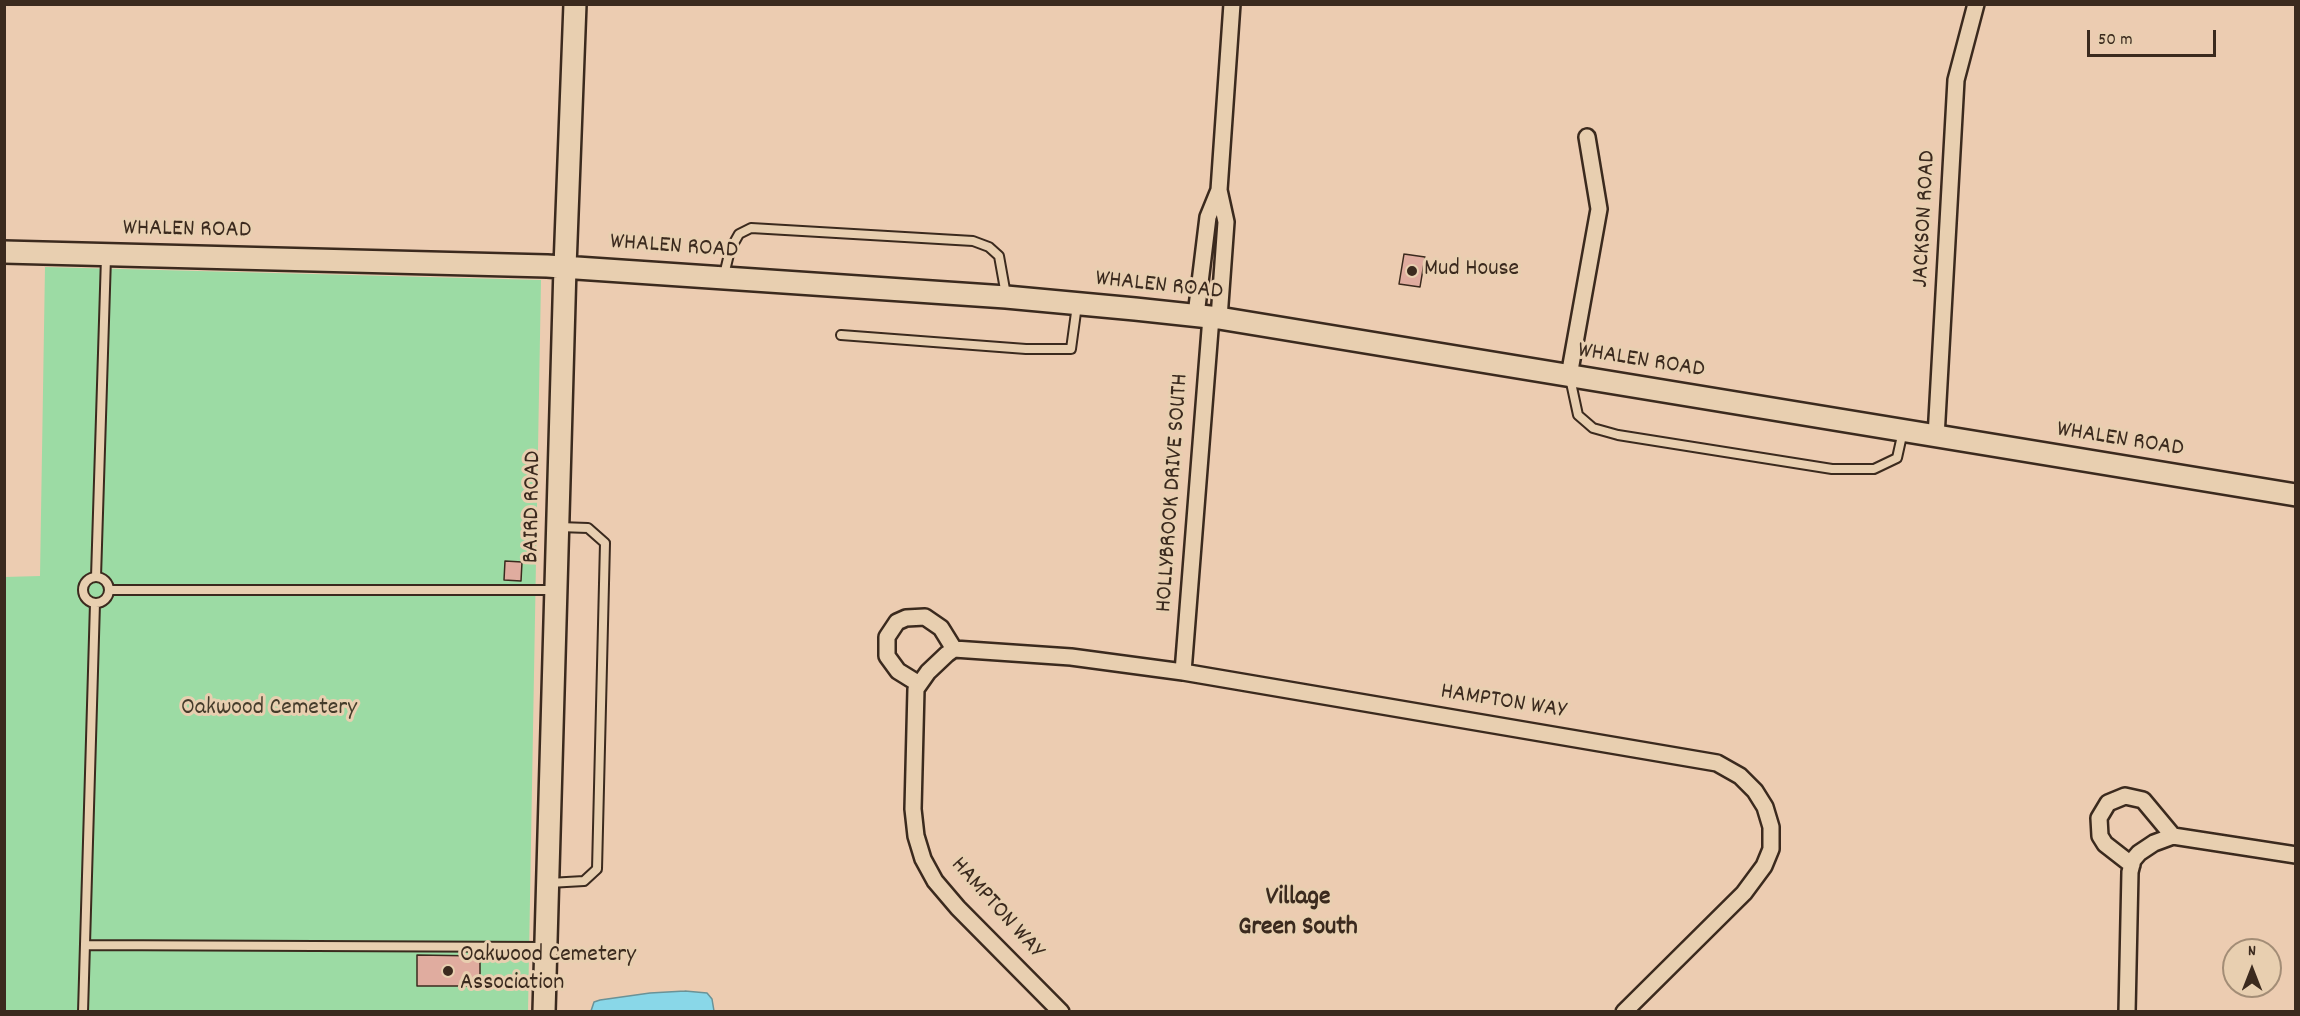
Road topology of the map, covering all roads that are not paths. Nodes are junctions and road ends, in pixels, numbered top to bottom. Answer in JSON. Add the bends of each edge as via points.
{"nodes":[{"id":1,"x":575,"y":4,"type":"edge"},
{"id":2,"x":1232,"y":4,"type":"edge"},
{"id":3,"x":1976,"y":4,"type":"edge"},
{"id":4,"x":1587,"y":137,"type":"dead end"},
{"id":5,"x":1219,"y":190,"type":"junction"},
{"id":6,"x":4,"y":252,"type":"edge"},
{"id":7,"x":106,"y":254,"type":"junction"},
{"id":8,"x":565,"y":267,"type":"junction"},
{"id":9,"x":723,"y":277,"type":"junction"},
{"id":10,"x":1006,"y":297,"type":"junction"},
{"id":11,"x":1077,"y":304,"type":"junction"},
{"id":12,"x":1208,"y":317,"type":"junction"},
{"id":13,"x":841,"y":335,"type":"dead end"},
{"id":14,"x":1569,"y":376,"type":"junction"},
{"id":15,"x":1903,"y":431,"type":"junction"},
{"id":16,"x":1936,"y":437,"type":"junction"},
{"id":17,"x":2295,"y":495,"type":"edge"},
{"id":18,"x":558,"y":527,"type":"junction"},
{"id":19,"x":96,"y":577,"type":"junction"},
{"id":20,"x":109,"y":590,"type":"junction"},
{"id":21,"x":557,"y":590,"type":"junction"},
{"id":22,"x":95,"y":603,"type":"junction"},
{"id":23,"x":954,"y":650,"type":"junction"},
{"id":24,"x":1183,"y":672,"type":"junction"},
{"id":25,"x":919,"y":684,"type":"junction"},
{"id":26,"x":2174,"y":836,"type":"junction"},
{"id":27,"x":2295,"y":855,"type":"edge"},
{"id":28,"x":2132,"y":865,"type":"junction"},
{"id":29,"x":548,"y":883,"type":"junction"},
{"id":30,"x":85,"y":945,"type":"junction"},
{"id":31,"x":546,"y":947,"type":"junction"},
{"id":32,"x":83,"y":1011,"type":"edge"},
{"id":33,"x":544,"y":1011,"type":"edge"},
{"id":34,"x":1059,"y":1011,"type":"edge"},
{"id":35,"x":1623,"y":1011,"type":"edge"},
{"id":36,"x":2127,"y":1011,"type":"edge"}],
"edges":[{"from":1,"to":8,"type":"street","name":"BAIRD ROAD"},
{"from":2,"to":5,"type":"street"},
{"from":3,"to":16,"type":"street","name":"JACKSON ROAD","via":[[1956,80]]},
{"from":4,"to":14,"type":"street","via":[[1599,209]]},
{"from":5,"to":12,"type":"street","via":[[1208,217]]},
{"from":5,"to":12,"type":"street","via":[[1226,222]]},
{"from":6,"to":7,"type":"street","name":"WHALEN ROAD"},
{"from":7,"to":8,"type":"street","name":"WHALEN ROAD"},
{"from":7,"to":19,"type":"lane"},
{"from":8,"to":9,"type":"street","name":"WHALEN ROAD"},
{"from":8,"to":18,"type":"street","name":"BAIRD ROAD"},
{"from":9,"to":10,"type":"street","name":"WHALEN ROAD"},
{"from":9,"to":10,"type":"lane","via":[[739,234],[751,228],[974,241],[999,255]]},
{"from":10,"to":11,"type":"street","name":"WHALEN ROAD"},
{"from":11,"to":12,"type":"street","name":"WHALEN ROAD"},
{"from":11,"to":13,"type":"lane","via":[[1071,349]]},
{"from":12,"to":14,"type":"street","name":"WHALEN ROAD"},
{"from":12,"to":24,"type":"street","name":"HOLLYBROOK DRIVE SOUTH"},
{"from":14,"to":15,"type":"street","name":"WHALEN ROAD"},
{"from":14,"to":15,"type":"lane","via":[[1578,415],[1593,428],[1618,435],[1852,470],[1874,469],[1897,458]]},
{"from":15,"to":16,"type":"street","name":"WHALEN ROAD"},
{"from":16,"to":17,"type":"street","name":"WHALEN ROAD"},
{"from":18,"to":21,"type":"street","name":"BAIRD ROAD"},
{"from":18,"to":29,"type":"lane","via":[[588,528],[605,543],[597,869],[584,881]]},
{"from":19,"to":20,"type":"lane","via":[[105,580]]},
{"from":19,"to":22,"type":"lane","via":[[88,579],[82,590],[88,601]]},
{"from":20,"to":21,"type":"lane"},
{"from":20,"to":22,"type":"lane","via":[[104,600]]},
{"from":21,"to":29,"type":"street","name":"BAIRD ROAD"},
{"from":22,"to":30,"type":"lane"},
{"from":23,"to":24,"type":"street","name":"HAMPTON WAY","via":[[1071,657]]},
{"from":23,"to":25,"type":"street"},
{"from":23,"to":25,"type":"street","via":[[934,621],[915,616],[897,622],[887,638],[887,656],[898,671]]},
{"from":24,"to":35,"type":"street","name":"HAMPTON WAY","via":[[1691,757],[1717,763],[1740,776],[1755,790],[1771,827],[1771,849],[1764,866],[1744,893]]},
{"from":25,"to":34,"type":"street","name":"HAMPTON WAY","via":[[915,697],[913,809],[923,859],[958,908]]},
{"from":26,"to":27,"type":"street"},
{"from":26,"to":28,"type":"street","via":[[2139,853]]},
{"from":26,"to":28,"type":"street","via":[[2143,800],[2125,796],[2108,803],[2099,818],[2100,836],[2112,851]]},
{"from":28,"to":36,"type":"street"},
{"from":29,"to":31,"type":"street","name":"BAIRD ROAD"},
{"from":30,"to":31,"type":"lane"},
{"from":30,"to":32,"type":"lane"},
{"from":31,"to":33,"type":"street","name":"BAIRD ROAD"}]}
